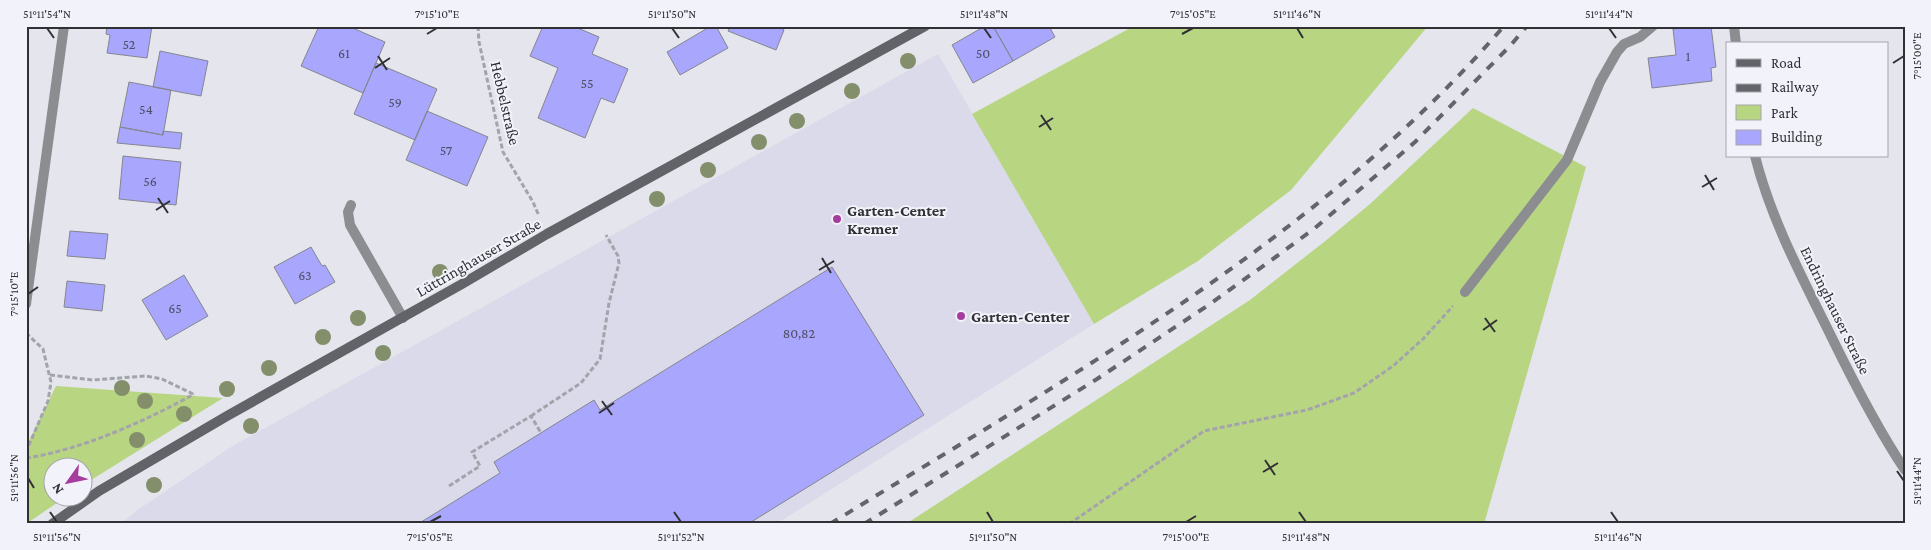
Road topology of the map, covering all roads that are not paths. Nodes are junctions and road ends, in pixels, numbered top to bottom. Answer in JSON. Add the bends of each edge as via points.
{"nodes":[{"id":1,"x":64,"y":26,"type":"edge"},
{"id":2,"x":925,"y":26,"type":"edge"},
{"id":3,"x":1652,"y":26,"type":"edge"},
{"id":4,"x":1734,"y":26,"type":"edge"},
{"id":5,"x":1736,"y":42,"type":"edge"},
{"id":6,"x":1757,"y":158,"type":"edge"},
{"id":7,"x":351,"y":205,"type":"dead end"},
{"id":8,"x":1466,"y":292,"type":"road end"},
{"id":9,"x":26,"y":304,"type":"edge"},
{"id":10,"x":403,"y":318,"type":"junction"},
{"id":11,"x":1905,"y":470,"type":"edge"},
{"id":12,"x":52,"y":524,"type":"edge"}],
"edges":[{"from":1,"to":9,"type":"street"},
{"from":2,"to":10,"type":"street","name":"Lüttringhauser Straße","via":[[547,234]]},
{"from":3,"to":8,"type":"street","via":[[1617,52],[1600,82],[1567,160]]},
{"from":4,"to":5,"type":"street"},
{"from":6,"to":11,"type":"street","name":"Endringhauser Straße","via":[[1776,218],[1812,297],[1882,435]]},
{"from":7,"to":10,"type":"street","via":[[348,219],[353,231]]},
{"from":10,"to":12,"type":"street","name":"Lüttringhauser Straße","via":[[99,491]]}]}
